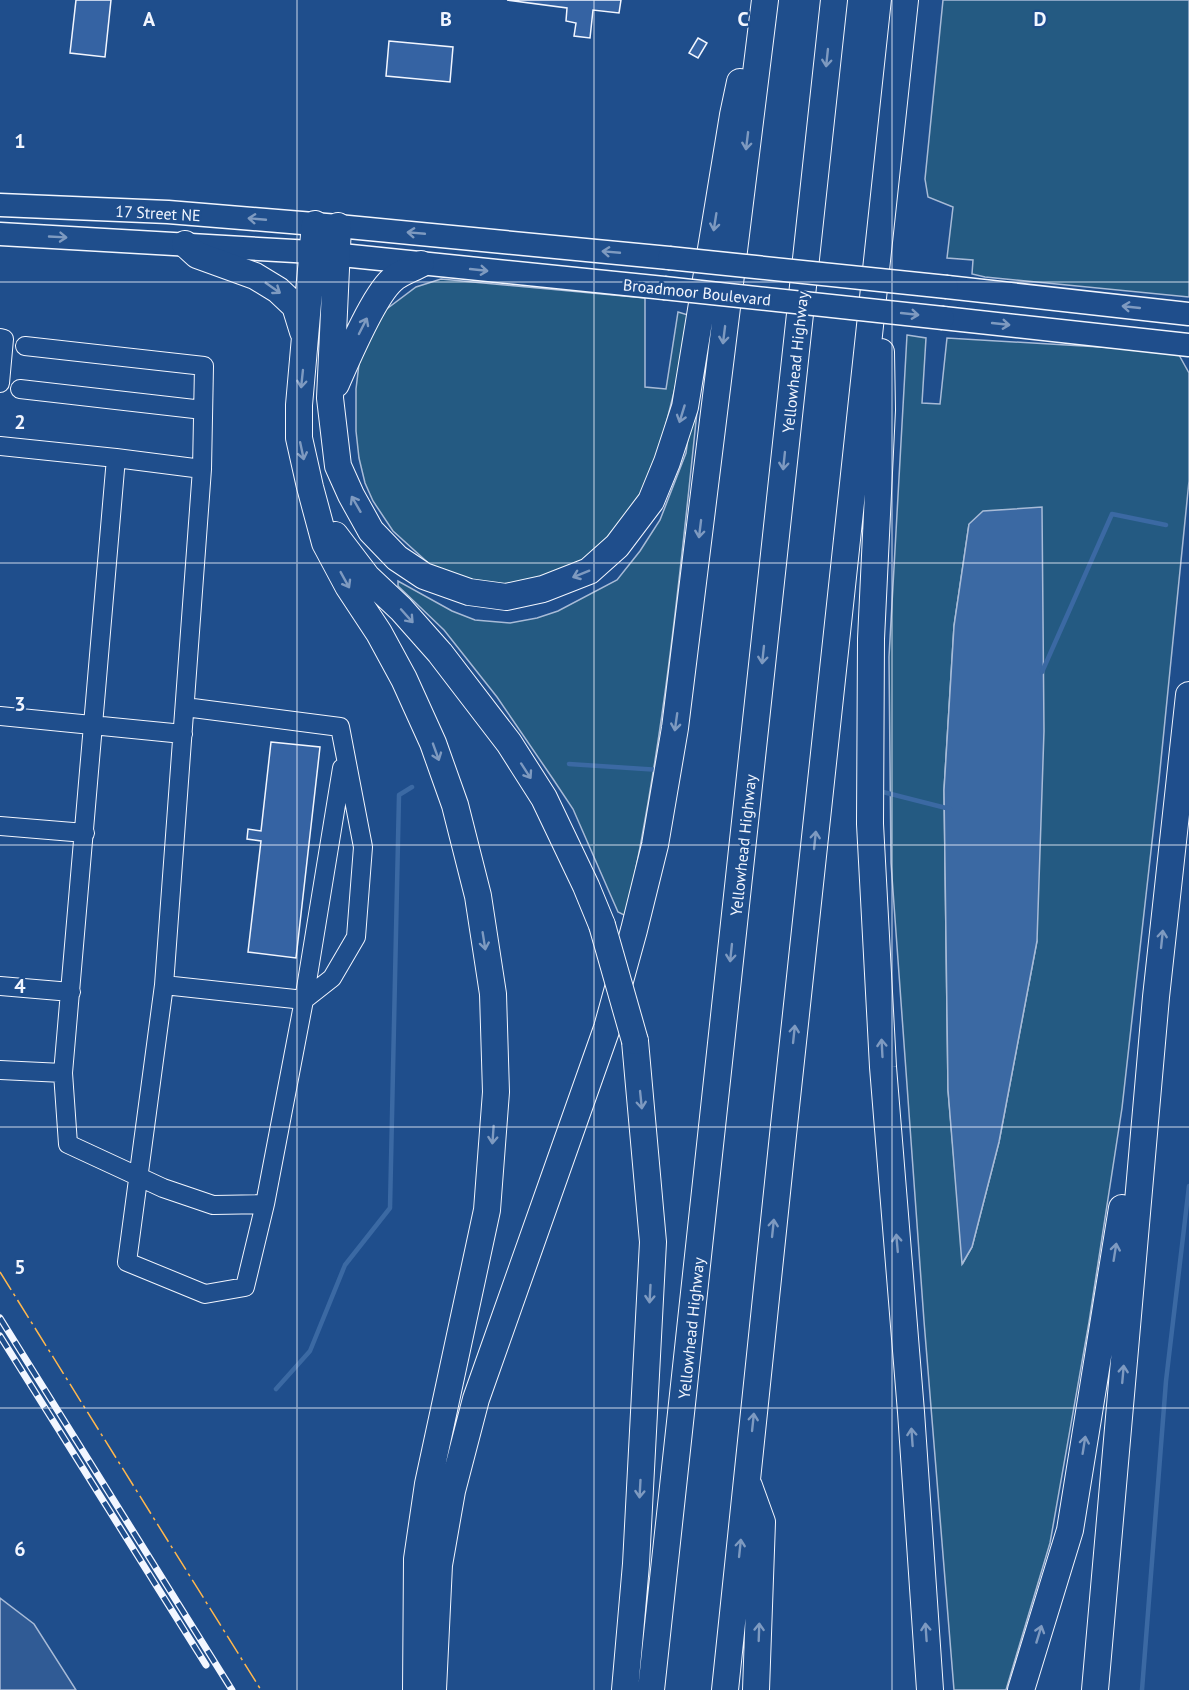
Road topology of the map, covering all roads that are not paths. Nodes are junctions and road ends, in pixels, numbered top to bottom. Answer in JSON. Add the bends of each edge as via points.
{"nodes":[{"id":1,"x":758,"y":0,"type":"edge"},
{"id":2,"x":765,"y":0,"type":"edge"},
{"id":3,"x":834,"y":0,"type":"edge"},
{"id":4,"x":905,"y":0,"type":"edge"},
{"id":5,"x":0,"y":205,"type":"edge"},
{"id":6,"x":326,"y":225,"type":"junction"},
{"id":7,"x":0,"y":234,"type":"edge"},
{"id":8,"x":185,"y":244,"type":"junction"},
{"id":9,"x":324,"y":254,"type":"junction"},
{"id":10,"x":878,"y":254,"type":"junction"},
{"id":11,"x":421,"y":264,"type":"junction"},
{"id":12,"x":1189,"y":314,"type":"edge"},
{"id":13,"x":0,"y":338,"type":"edge"},
{"id":14,"x":306,"y":342,"type":"junction"},
{"id":15,"x":1189,"y":345,"type":"edge"},
{"id":16,"x":25,"y":346,"type":"dead end"},
{"id":17,"x":0,"y":383,"type":"edge"},
{"id":18,"x":20,"y":389,"type":"dead end"},
{"id":19,"x":330,"y":398,"type":"junction"},
{"id":20,"x":203,"y":410,"type":"junction"},
{"id":21,"x":0,"y":446,"type":"edge"},
{"id":22,"x":116,"y":458,"type":"junction"},
{"id":23,"x":202,"y":469,"type":"junction"},
{"id":24,"x":310,"y":487,"type":"junction"},
{"id":25,"x":1189,"y":695,"type":"edge"},
{"id":26,"x":185,"y":707,"type":"junction"},
{"id":27,"x":0,"y":716,"type":"edge"},
{"id":28,"x":94,"y":725,"type":"junction"},
{"id":29,"x":183,"y":734,"type":"junction"},
{"id":30,"x":344,"y":755,"type":"junction"},
{"id":31,"x":0,"y":826,"type":"edge"},
{"id":32,"x":85,"y":833,"type":"junction"},
{"id":33,"x":164,"y":985,"type":"junction"},
{"id":34,"x":0,"y":986,"type":"edge"},
{"id":35,"x":71,"y":992,"type":"junction"},
{"id":36,"x":1156,"y":997,"type":"junction"},
{"id":37,"x":304,"y":1000,"type":"junction"},
{"id":38,"x":0,"y":1070,"type":"edge"},
{"id":39,"x":63,"y":1073,"type":"junction"},
{"id":40,"x":139,"y":1175,"type":"junction"},
{"id":41,"x":265,"y":1204,"type":"junction"},
{"id":42,"x":747,"y":1480,"type":"junction"},
{"id":43,"x":1108,"y":1536,"type":"junction"},
{"id":44,"x":416,"y":1690,"type":"edge"},
{"id":45,"x":434,"y":1690,"type":"edge"},
{"id":46,"x":625,"y":1690,"type":"edge"},
{"id":47,"x":651,"y":1690,"type":"edge"},
{"id":48,"x":725,"y":1690,"type":"edge"},
{"id":49,"x":756,"y":1690,"type":"edge"},
{"id":50,"x":930,"y":1690,"type":"edge"},
{"id":51,"x":1021,"y":1690,"type":"edge"},
{"id":52,"x":1081,"y":1690,"type":"edge"},
{"id":53,"x":1095,"y":1690,"type":"edge"}],
"edges":[{"from":1,"to":19,"type":"highway","one_way":true,"via":[[733,115],[685,407],[651,501],[617,546],[590,571],[543,589],[506,597],[469,592],[424,576],[397,558],[371,531],[351,495],[338,466]]},
{"from":2,"to":45,"type":"highway","one_way":true,"via":[[675,728],[655,845],[607,1028],[476,1399],[452,1491],[439,1565]]},
{"from":3,"to":47,"type":"highway","name":"Yellowhead Highway","one_way":true},
{"from":4,"to":10,"type":"highway"},
{"from":6,"to":5,"type":"main road","name":"17 Street NE","one_way":true,"via":[[168,212]]},
{"from":6,"to":9,"type":"highway"},
{"from":12,"to":6,"type":"main road","name":"Broadmoor Boulevard","one_way":true,"bridge":true},
{"from":7,"to":8,"type":"main road","name":"17 Street NE","one_way":true},
{"from":8,"to":9,"type":"main road","name":"17 Street NE"},
{"from":8,"to":14,"type":"highway","one_way":true,"via":[[197,255],[255,276],[278,290],[295,306]]},
{"from":9,"to":11,"type":"main road","name":"Broadmoor Boulevard"},
{"from":9,"to":14,"type":"highway"},
{"from":9,"to":19,"type":"highway"},
{"from":42,"to":10,"type":"highway","one_way":true},
{"from":50,"to":10,"type":"highway","one_way":true,"via":[[883,1067],[870,824],[871,639],[882,410]]},
{"from":11,"to":15,"type":"main road","name":"Broadmoor Boulevard","one_way":true,"bridge":true},
{"from":19,"to":11,"type":"highway","one_way":true,"via":[[375,304],[392,280]]},
{"from":13,"to":17,"type":"lane","via":[[4,339]]},
{"from":14,"to":24,"type":"highway","one_way":true,"via":[[299,438]]},
{"from":16,"to":20,"type":"lane","via":[[204,366]]},
{"from":18,"to":20,"type":"lane"},
{"from":20,"to":23,"type":"lane"},
{"from":21,"to":22,"type":"lane"},
{"from":22,"to":23,"type":"lane"},
{"from":22,"to":28,"type":"lane"},
{"from":23,"to":26,"type":"lane"},
{"from":24,"to":44,"type":"highway","one_way":true,"via":[[325,543],[379,633],[433,743],[455,805],[478,897],[493,994],[496,1092],[487,1210],[428,1484],[417,1559]]},
{"from":24,"to":46,"type":"highway","one_way":true,"bridge":true,"via":[[335,536],[360,569],[440,653],[509,743],[544,798],[602,925],[635,1041],[653,1242]]},
{"from":36,"to":25,"type":"highway","one_way":true},
{"from":26,"to":29,"type":"lane"},
{"from":26,"to":30,"type":"lane","via":[[340,727]]},
{"from":27,"to":28,"type":"lane"},
{"from":28,"to":29,"type":"lane"},
{"from":28,"to":32,"type":"lane"},
{"from":29,"to":33,"type":"lane"},
{"from":30,"to":37,"type":"lane"},
{"from":30,"to":37,"type":"lane","via":[[363,847],[356,938],[332,978]]},
{"from":31,"to":32,"type":"lane"},
{"from":32,"to":35,"type":"lane"},
{"from":33,"to":37,"type":"lane"},
{"from":33,"to":40,"type":"lane"},
{"from":34,"to":35,"type":"lane"},
{"from":35,"to":39,"type":"lane"},
{"from":43,"to":36,"type":"highway","one_way":true},
{"from":51,"to":36,"type":"highway","one_way":true,"via":[[1070,1530]]},
{"from":37,"to":41,"type":"lane"},
{"from":38,"to":39,"type":"lane"},
{"from":39,"to":40,"type":"lane","via":[[68,1143]]},
{"from":40,"to":41,"type":"lane","via":[[163,1188],[213,1205]]},
{"from":40,"to":41,"type":"lane","via":[[127,1262],[205,1294],[245,1287]]},
{"from":48,"to":42,"type":"highway","one_way":true},
{"from":49,"to":42,"type":"highway","one_way":true,"via":[[762,1522]]},
{"from":43,"to":52,"type":"highway"},
{"from":43,"to":53,"type":"highway"}]}
